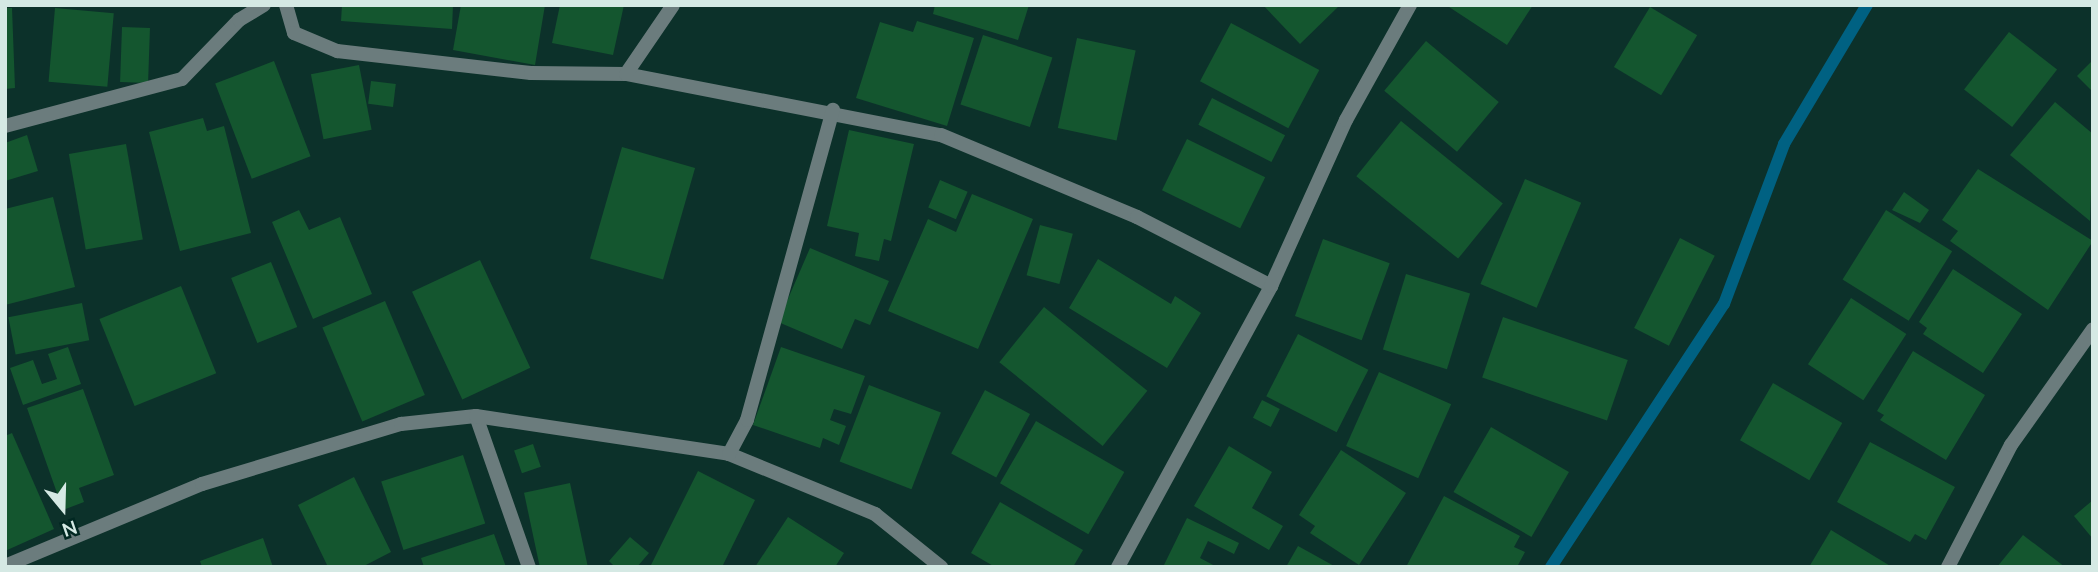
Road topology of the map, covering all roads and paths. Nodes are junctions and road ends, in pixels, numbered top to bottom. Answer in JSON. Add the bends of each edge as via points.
{"nodes":[{"id":1,"x":264,"y":5,"type":"edge"},
{"id":2,"x":286,"y":5,"type":"edge"},
{"id":3,"x":673,"y":5,"type":"edge"},
{"id":4,"x":1410,"y":5,"type":"edge"},
{"id":5,"x":626,"y":74,"type":"junction"},
{"id":6,"x":832,"y":110,"type":"junction"},
{"id":7,"x":5,"y":126,"type":"edge"},
{"id":8,"x":1271,"y":286,"type":"junction"},
{"id":9,"x":2093,"y":329,"type":"edge"},
{"id":10,"x":476,"y":416,"type":"junction"},
{"id":11,"x":729,"y":454,"type":"junction"},
{"id":12,"x":5,"y":566,"type":"edge"},
{"id":13,"x":529,"y":567,"type":"edge"},
{"id":14,"x":941,"y":567,"type":"edge"},
{"id":15,"x":1118,"y":567,"type":"edge"},
{"id":16,"x":1948,"y":567,"type":"edge"}],
"edges":[{"from":1,"to":7,"type":"street","via":[[239,20],[182,79]]},
{"from":2,"to":5,"type":"street","via":[[294,33],[337,51],[531,73]]},
{"from":3,"to":5,"type":"street"},
{"from":4,"to":8,"type":"street","via":[[1346,120]]},
{"from":5,"to":6,"type":"street"},
{"from":6,"to":8,"type":"street","via":[[941,135],[1049,178]]},
{"from":6,"to":11,"type":"street","via":[[747,420]]},
{"from":8,"to":15,"type":"street"},
{"from":9,"to":16,"type":"street","via":[[2011,445]]},
{"from":10,"to":11,"type":"street"},
{"from":10,"to":12,"type":"street","via":[[401,424],[202,484]]},
{"from":10,"to":13,"type":"street"},
{"from":11,"to":14,"type":"street","via":[[875,513]]}]}
